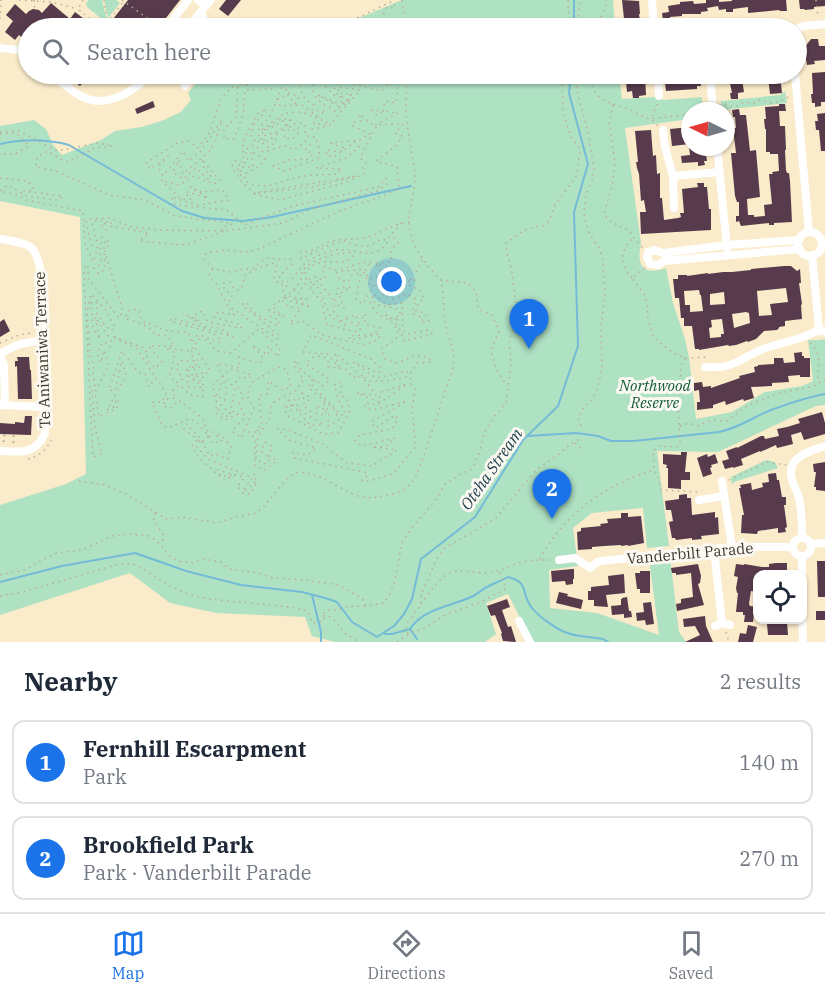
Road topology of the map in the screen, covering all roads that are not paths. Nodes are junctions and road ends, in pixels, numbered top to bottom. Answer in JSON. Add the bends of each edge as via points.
{"nodes":[{"id":1,"x":188,"y":0,"type":"edge"},
{"id":2,"x":198,"y":0,"type":"edge"},
{"id":3,"x":652,"y":0,"type":"edge"},
{"id":4,"x":206,"y":6,"type":"edge"},
{"id":5,"x":174,"y":18,"type":"edge"},
{"id":6,"x":196,"y":18,"type":"edge"},
{"id":7,"x":653,"y":18,"type":"edge"},
{"id":8,"x":822,"y":24,"type":"edge"},
{"id":9,"x":807,"y":26,"type":"edge"},
{"id":10,"x":0,"y":48,"type":"edge"},
{"id":11,"x":18,"y":50,"type":"edge"},
{"id":12,"x":64,"y":84,"type":"edge"},
{"id":13,"x":141,"y":84,"type":"edge"},
{"id":14,"x":658,"y":84,"type":"edge"},
{"id":15,"x":712,"y":84,"type":"edge"},
{"id":16,"x":796,"y":84,"type":"edge"},
{"id":17,"x":658,"y":96,"type":"road end"},
{"id":18,"x":715,"y":102,"type":"edge"},
{"id":19,"x":663,"y":130,"type":"road end"},
{"id":20,"x":718,"y":156,"type":"edge"},
{"id":21,"x":720,"y":172,"type":"junction"},
{"id":22,"x":674,"y":176,"type":"junction"},
{"id":23,"x":674,"y":208,"type":"dead end"},
{"id":24,"x":809,"y":232,"type":"junction"},
{"id":25,"x":822,"y":235,"type":"edge"},
{"id":26,"x":0,"y":239,"type":"edge"},
{"id":27,"x":799,"y":245,"type":"junction"},
{"id":28,"x":823,"y":246,"type":"edge"},
{"id":29,"x":727,"y":250,"type":"junction"},
{"id":30,"x":812,"y":255,"type":"junction"},
{"id":31,"x":822,"y":330,"type":"edge"},
{"id":32,"x":43,"y":341,"type":"junction"},
{"id":33,"x":0,"y":355,"type":"edge"},
{"id":34,"x":705,"y":367,"type":"dead end"},
{"id":35,"x":3,"y":405,"type":"edge"},
{"id":36,"x":45,"y":407,"type":"junction"},
{"id":37,"x":1,"y":446,"type":"edge"},
{"id":38,"x":825,"y":446,"type":"edge"},
{"id":39,"x":722,"y":483,"type":"road end"},
{"id":40,"x":724,"y":496,"type":"junction"},
{"id":41,"x":700,"y":500,"type":"road end"},
{"id":42,"x":802,"y":537,"type":"junction"},
{"id":43,"x":825,"y":543,"type":"edge"},
{"id":44,"x":811,"y":544,"type":"junction"},
{"id":45,"x":732,"y":547,"type":"junction"},
{"id":46,"x":793,"y":547,"type":"junction"},
{"id":47,"x":714,"y":549,"type":"junction"},
{"id":48,"x":802,"y":556,"type":"junction"},
{"id":49,"x":558,"y":560,"type":"road end"},
{"id":50,"x":802,"y":570,"type":"edge"},
{"id":51,"x":519,"y":621,"type":"dead end"},
{"id":52,"x":803,"y":624,"type":"edge"},
{"id":53,"x":722,"y":625,"type":"dead end"},
{"id":54,"x":530,"y":642,"type":"edge"},
{"id":55,"x":803,"y":642,"type":"edge"}],
"edges":[{"from":1,"to":5,"type":"street"},
{"from":2,"to":4,"type":"street"},
{"from":3,"to":7,"type":"street"},
{"from":4,"to":6,"type":"street"},
{"from":8,"to":9,"type":"street"},
{"from":10,"to":11,"type":"street"},
{"from":12,"to":13,"type":"street","via":[[97,102],[114,99]]},
{"from":14,"to":17,"type":"street"},
{"from":15,"to":18,"type":"street"},
{"from":16,"to":24,"type":"street"},
{"from":19,"to":22,"type":"street"},
{"from":20,"to":21,"type":"street"},
{"from":21,"to":22,"type":"street"},
{"from":21,"to":29,"type":"street"},
{"from":22,"to":23,"type":"street"},
{"from":24,"to":25,"type":"street"},
{"from":24,"to":27,"type":"street"},
{"from":25,"to":28,"type":"street"},
{"from":26,"to":32,"type":"street","name":"Te Aniwaniwa Terrace","via":[[30,246],[38,255]]},
{"from":27,"to":29,"type":"street"},
{"from":27,"to":30,"type":"street","via":[[805,254]]},
{"from":28,"to":30,"type":"street"},
{"from":29,"to":29,"type":"street","via":[[658,265],[650,264],[646,257],[654,250]]},
{"from":30,"to":31,"type":"street"},
{"from":31,"to":34,"type":"street","via":[[759,351],[727,367]]},
{"from":32,"to":33,"type":"street","via":[[17,344]]},
{"from":32,"to":36,"type":"street","name":"Te Aniwaniwa Terrace"},
{"from":33,"to":35,"type":"street","via":[[4,365]]},
{"from":35,"to":36,"type":"street"},
{"from":36,"to":37,"type":"street","name":"Te Aniwaniwa Terrace","via":[[45,433],[37,446],[29,451]]},
{"from":38,"to":42,"type":"street","via":[[805,453],[792,466],[802,510]]},
{"from":39,"to":40,"type":"street"},
{"from":40,"to":41,"type":"street"},
{"from":40,"to":45,"type":"street"},
{"from":42,"to":44,"type":"street"},
{"from":42,"to":46,"type":"street","via":[[796,539]]},
{"from":43,"to":44,"type":"street"},
{"from":44,"to":48,"type":"street","via":[[810,553]]},
{"from":45,"to":46,"type":"street","name":"Vanderbilt Parade"},
{"from":45,"to":47,"type":"street","name":"Vanderbilt Parade"},
{"from":46,"to":48,"type":"street"},
{"from":47,"to":49,"type":"street","name":"Vanderbilt Parade","via":[[601,561],[590,568],[575,558]]},
{"from":47,"to":53,"type":"street"},
{"from":48,"to":50,"type":"street"},
{"from":51,"to":54,"type":"street"},
{"from":52,"to":55,"type":"street"}]}
